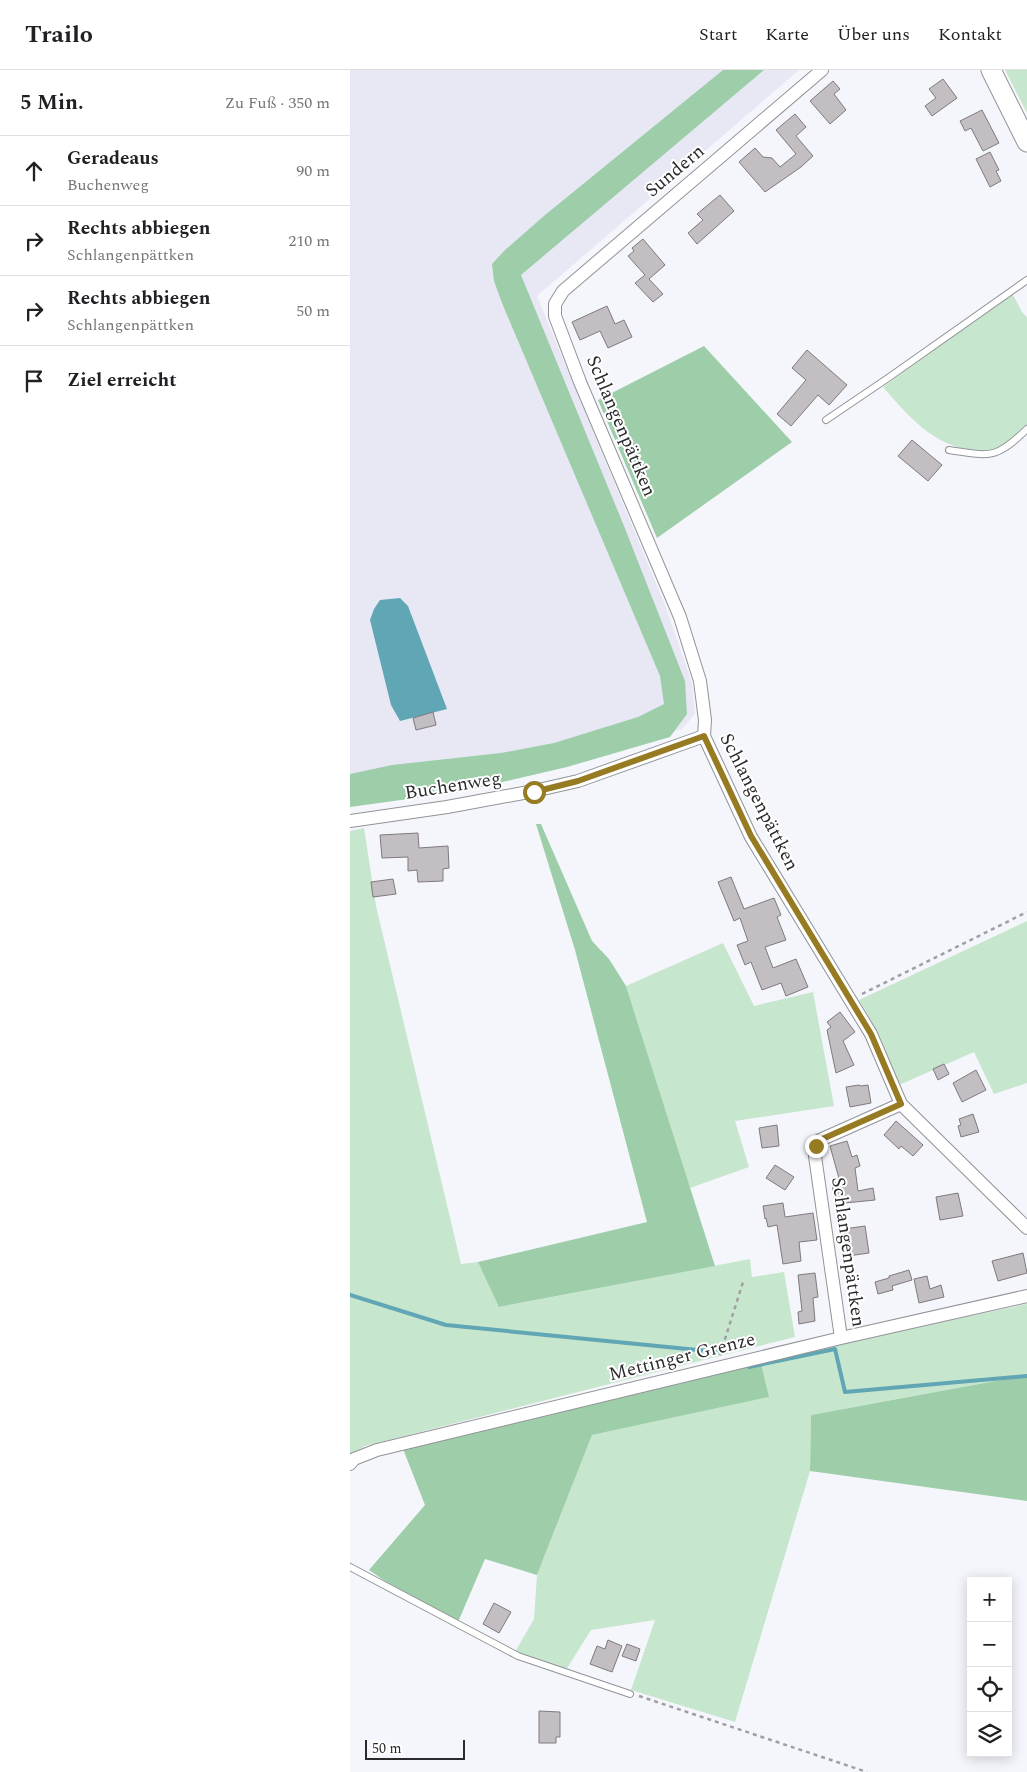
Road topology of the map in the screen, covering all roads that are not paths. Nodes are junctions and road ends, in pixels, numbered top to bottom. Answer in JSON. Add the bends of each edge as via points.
{"nodes":[{"id":1,"x":822,"y":70,"type":"edge"},
{"id":2,"x":990,"y":70,"type":"edge"},
{"id":3,"x":1027,"y":142,"type":"edge"},
{"id":4,"x":1027,"y":280,"type":"edge"},
{"id":5,"x":555,"y":304,"type":"joint"},
{"id":6,"x":826,"y":420,"type":"dead end"},
{"id":7,"x":1027,"y":429,"type":"edge"},
{"id":8,"x":949,"y":450,"type":"dead end"},
{"id":9,"x":704,"y":736,"type":"junction"},
{"id":10,"x":350,"y":821,"type":"edge"},
{"id":11,"x":901,"y":1104,"type":"junction"},
{"id":12,"x":1027,"y":1228,"type":"edge"},
{"id":13,"x":1027,"y":1296,"type":"edge"},
{"id":14,"x":841,"y":1338,"type":"junction"},
{"id":15,"x":350,"y":1464,"type":"edge"},
{"id":16,"x":350,"y":1567,"type":"edge"},
{"id":17,"x":630,"y":1694,"type":"road end"}],
"edges":[{"from":1,"to":5,"type":"street","name":"Sundern","via":[[563,291]]},
{"from":2,"to":3,"type":"street"},
{"from":4,"to":6,"type":"lane"},
{"from":5,"to":9,"type":"street","name":"Schlangenpättken","via":[[555,316],[580,382],[680,617],[700,681]]},
{"from":7,"to":8,"type":"lane","via":[[1009,446],[992,454]]},
{"from":9,"to":10,"type":"street","name":"Buchenweg","via":[[578,781],[534,792]]},
{"from":9,"to":11,"type":"street","name":"Schlangenpättken","via":[[751,836],[871,1034]]},
{"from":11,"to":12,"type":"street","name":"Schlangenpättken"},
{"from":11,"to":14,"type":"street","name":"Schlangenpättken","via":[[820,1140],[816,1146]]},
{"from":13,"to":14,"type":"street","name":"Mettinger Grenze"},
{"from":14,"to":15,"type":"street","name":"Mettinger Grenze","via":[[377,1450],[354,1459]]},
{"from":16,"to":17,"type":"lane","via":[[518,1656]]}]}
